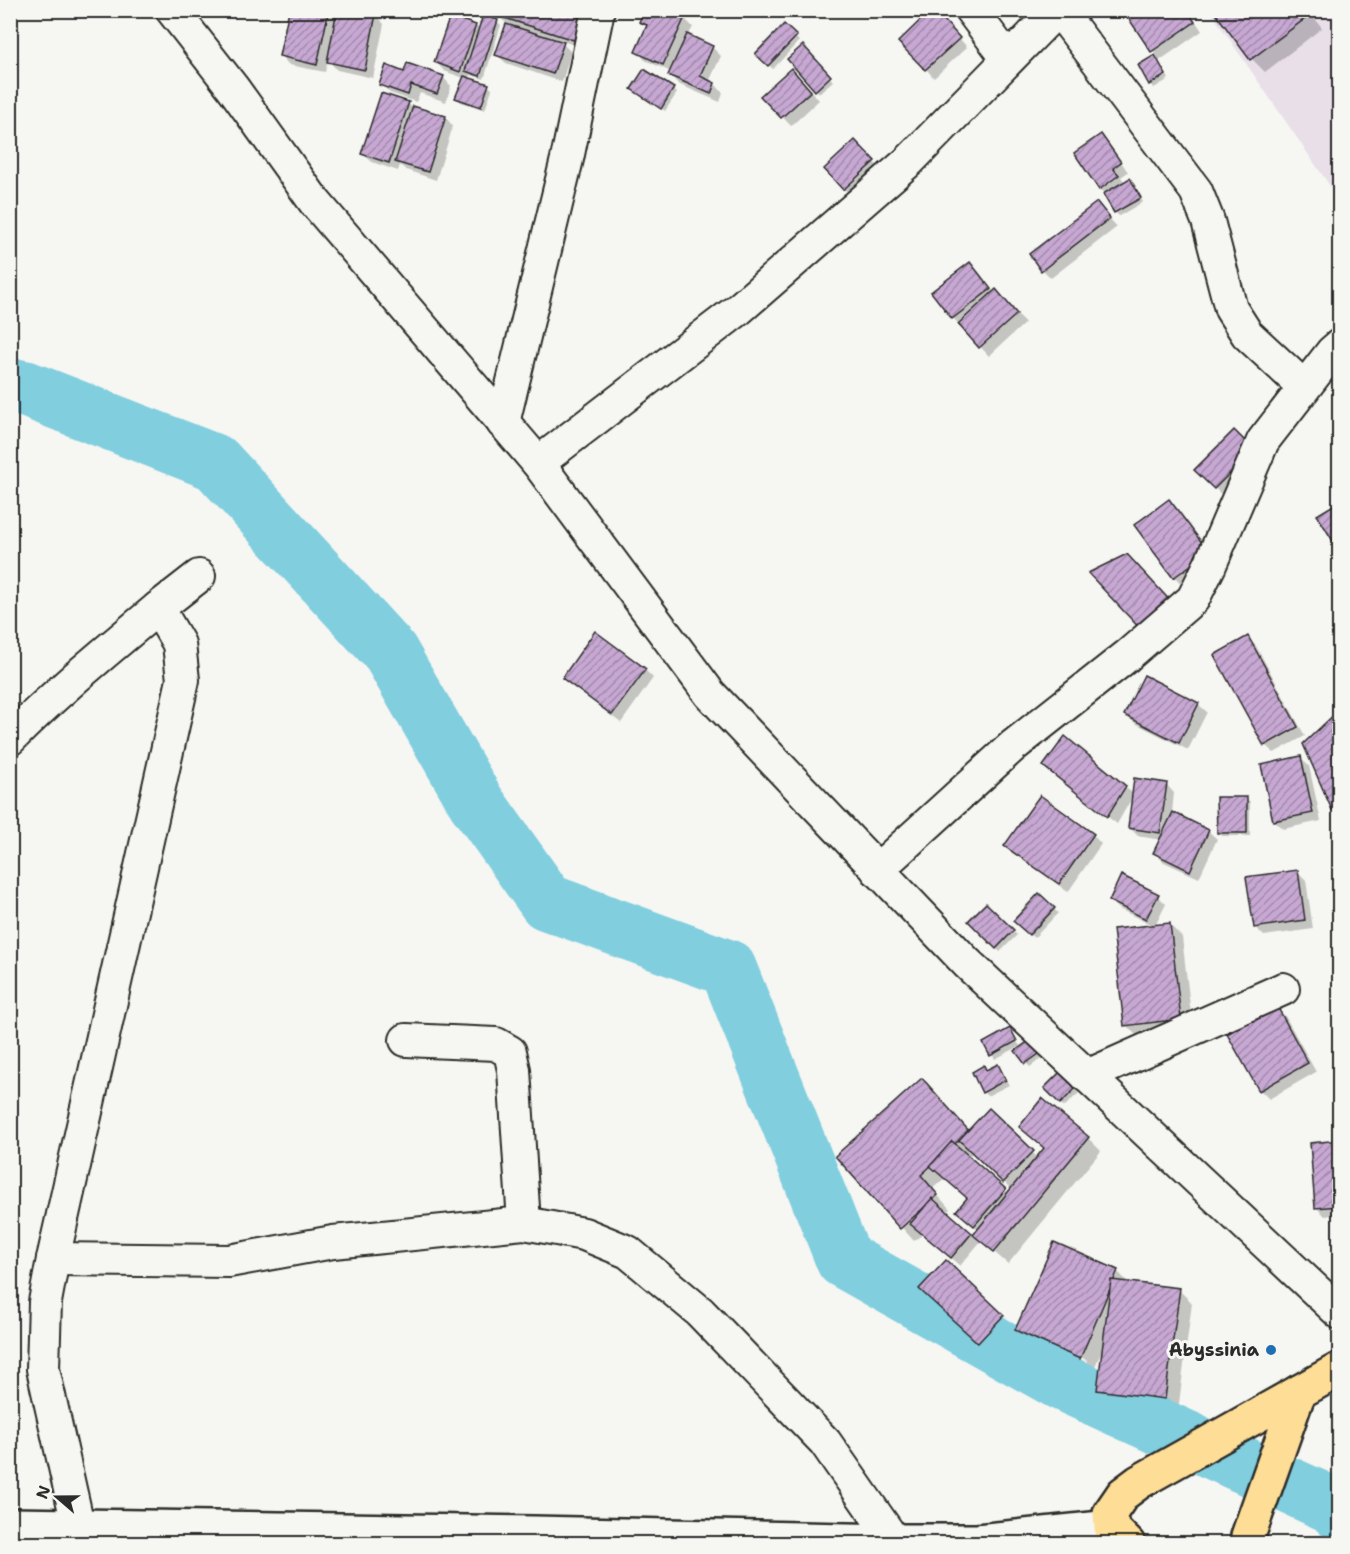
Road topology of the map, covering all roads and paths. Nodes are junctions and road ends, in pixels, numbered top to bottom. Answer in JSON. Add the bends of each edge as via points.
{"nodes":[{"id":1,"x":172,"y":10,"type":"edge"},
{"id":2,"x":598,"y":10,"type":"edge"},
{"id":3,"x":970,"y":10,"type":"edge"},
{"id":4,"x":1058,"y":10,"type":"edge"},
{"id":5,"x":1008,"y":59,"type":"junction"},
{"id":6,"x":1340,"y":345,"type":"edge"},
{"id":7,"x":1305,"y":387,"type":"junction"},
{"id":8,"x":503,"y":423,"type":"junction"},
{"id":9,"x":538,"y":463,"type":"junction"},
{"id":10,"x":199,"y":576,"type":"dead end"},
{"id":11,"x":158,"y":608,"type":"junction"},
{"id":12,"x":10,"y":739,"type":"edge"},
{"id":13,"x":877,"y":870,"type":"junction"},
{"id":14,"x":1283,"y":989,"type":"dead end"},
{"id":15,"x":406,"y":1040,"type":"dead end"},
{"id":16,"x":1087,"y":1076,"type":"junction"},
{"id":17,"x":524,"y":1223,"type":"junction"},
{"id":18,"x":53,"y":1259,"type":"junction"},
{"id":19,"x":1340,"y":1313,"type":"edge"},
{"id":20,"x":1340,"y":1369,"type":"edge"},
{"id":21,"x":1299,"y":1392,"type":"junction"},
{"id":22,"x":10,"y":1525,"type":"edge"},
{"id":23,"x":78,"y":1525,"type":"junction"},
{"id":24,"x":1120,"y":1535,"type":"edge"},
{"id":25,"x":533,"y":1538,"type":"edge"},
{"id":26,"x":1248,"y":1540,"type":"edge"},
{"id":27,"x":894,"y":1541,"type":"junction"},
{"id":28,"x":977,"y":1542,"type":"edge"}],
"edges":[{"from":1,"to":8,"type":"street","via":[[314,201]]},
{"from":2,"to":8,"type":"street","via":[[567,159]]},
{"from":3,"to":5,"type":"street"},
{"from":4,"to":5,"type":"street"},
{"from":4,"to":7,"type":"street","via":[[1196,191],[1231,309],[1247,334]]},
{"from":5,"to":9,"type":"street","via":[[909,161],[739,309]]},
{"from":6,"to":7,"type":"street"},
{"from":7,"to":13,"type":"street","via":[[1263,441],[1193,599],[1013,746]]},
{"from":8,"to":9,"type":"street"},
{"from":9,"to":13,"type":"street","via":[[710,694]]},
{"from":10,"to":11,"type":"street"},
{"from":11,"to":12,"type":"street"},
{"from":11,"to":18,"type":"street","via":[[179,645],[183,680]]},
{"from":13,"to":16,"type":"street","via":[[967,963]]},
{"from":14,"to":16,"type":"street"},
{"from":15,"to":17,"type":"street","via":[[496,1044],[510,1052]]},
{"from":16,"to":19,"type":"street"},
{"from":17,"to":18,"type":"street","via":[[333,1242],[229,1261]]},
{"from":17,"to":27,"type":"street","via":[[584,1234],[628,1252],[700,1312],[825,1442]]},
{"from":18,"to":23,"type":"street","via":[[45,1302],[43,1369]]},
{"from":20,"to":21,"type":"main road"},
{"from":21,"to":24,"type":"main road","via":[[1124,1494],[1110,1514]]},
{"from":21,"to":26,"type":"main road"},
{"from":22,"to":23,"type":"main road"},
{"from":23,"to":25,"type":"main road"},
{"from":24,"to":28,"type":"main road"},
{"from":25,"to":27,"type":"main road"},
{"from":27,"to":28,"type":"main road"}]}
